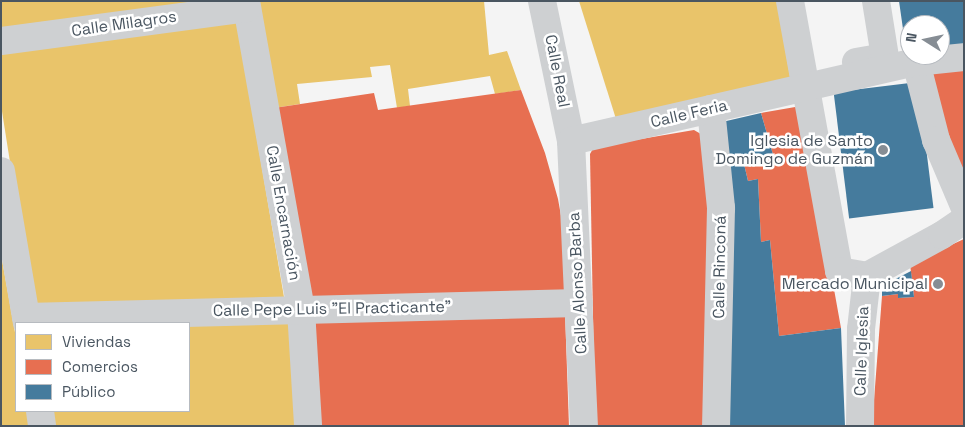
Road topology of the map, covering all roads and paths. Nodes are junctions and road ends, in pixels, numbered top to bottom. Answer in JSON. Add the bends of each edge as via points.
{"nodes":[{"id":1,"x":542,"y":1,"type":"edge"},
{"id":2,"x":790,"y":1,"type":"edge"},
{"id":3,"x":798,"y":1,"type":"edge"},
{"id":4,"x":876,"y":1,"type":"edge"},
{"id":5,"x":894,"y":1,"type":"edge"},
{"id":6,"x":247,"y":5,"type":"edge"},
{"id":7,"x":900,"y":25,"type":"edge"},
{"id":8,"x":1,"y":41,"type":"edge"},
{"id":9,"x":964,"y":57,"type":"edge"},
{"id":10,"x":950,"y":59,"type":"edge"},
{"id":11,"x":906,"y":65,"type":"edge"},
{"id":12,"x":910,"y":65,"type":"edge"},
{"id":13,"x":807,"y":87,"type":"junction"},
{"id":14,"x":711,"y":109,"type":"junction"},
{"id":15,"x":571,"y":141,"type":"junction"},
{"id":16,"x":1,"y":171,"type":"edge"},
{"id":17,"x":964,"y":206,"type":"edge"},
{"id":18,"x":964,"y":220,"type":"edge"},
{"id":19,"x":866,"y":276,"type":"junction"},
{"id":20,"x":579,"y":303,"type":"junction"},
{"id":21,"x":301,"y":310,"type":"junction"},
{"id":22,"x":26,"y":320,"type":"edge"},
{"id":23,"x":40,"y":412,"type":"edge"},
{"id":24,"x":42,"y":426,"type":"edge"},
{"id":25,"x":308,"y":426,"type":"edge"},
{"id":26,"x":584,"y":426,"type":"edge"},
{"id":27,"x":716,"y":426,"type":"edge"},
{"id":28,"x":860,"y":426,"type":"edge"}],
"edges":[{"from":1,"to":15,"type":"street","name":"Calle Real"},
{"from":2,"to":13,"type":"street"},
{"from":3,"to":4,"type":"street","via":[[810,69],[885,57]]},
{"from":5,"to":7,"type":"street"},
{"from":6,"to":8,"type":"street","name":"Calle Milagros"},
{"from":6,"to":21,"type":"street","name":"Calle Encarnación"},
{"from":9,"to":10,"type":"street","name":"Calle Feria"},
{"from":11,"to":13,"type":"street","name":"Calle Feria"},
{"from":12,"to":17,"type":"street","via":[[936,140]]},
{"from":13,"to":14,"type":"street","name":"Calle Feria"},
{"from":13,"to":19,"type":"street","via":[[839,271]]},
{"from":14,"to":15,"type":"street","name":"Calle Feria"},
{"from":14,"to":27,"type":"street","name":"Calle Rinconá","via":[[721,208]]},
{"from":15,"to":20,"type":"street","name":"Calle Alonso Barba"},
{"from":16,"to":22,"type":"street"},
{"from":18,"to":19,"type":"street"},
{"from":19,"to":28,"type":"street","name":"Calle Iglesia","via":[[861,329]]},
{"from":20,"to":21,"type":"street","name":"Calle Pepe Luis \"El Practicante\""},
{"from":20,"to":26,"type":"street","name":"Calle Alonso Barba"},
{"from":21,"to":22,"type":"street","name":"Calle Pepe Luis \"El Practicante\""},
{"from":21,"to":25,"type":"street","name":"Calle Encarnación"},
{"from":23,"to":24,"type":"street"}]}
